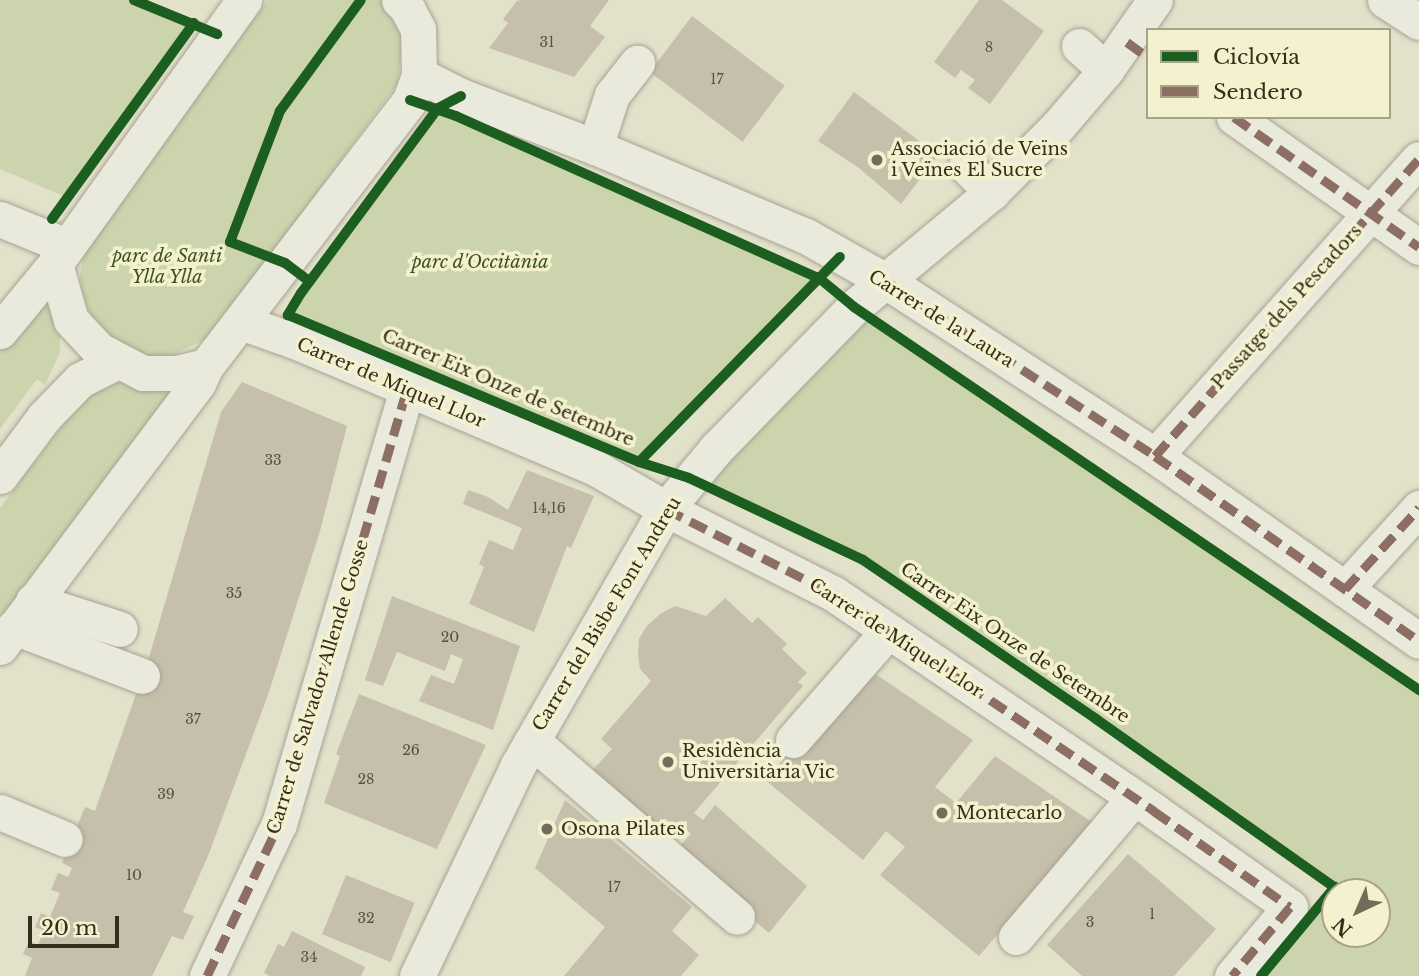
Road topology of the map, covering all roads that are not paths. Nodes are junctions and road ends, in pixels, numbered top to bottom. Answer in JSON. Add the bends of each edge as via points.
{"nodes":[{"id":1,"x":1155,"y":0,"type":"edge"},
{"id":2,"x":1385,"y":0,"type":"edge"},
{"id":3,"x":407,"y":3,"type":"edge"},
{"id":4,"x":226,"y":5,"type":"edge"},
{"id":5,"x":1419,"y":22,"type":"edge"},
{"id":6,"x":1079,"y":46,"type":"dead end"},
{"id":7,"x":1137,"y":49,"type":"edge"},
{"id":8,"x":637,"y":63,"type":"dead end"},
{"id":9,"x":1106,"y":70,"type":"junction"},
{"id":10,"x":419,"y":75,"type":"junction"},
{"id":11,"x":1237,"y":119,"type":"edge"},
{"id":12,"x":594,"y":147,"type":"junction"},
{"id":13,"x":1419,"y":159,"type":"edge"},
{"id":14,"x":966,"y":166,"type":"dead end"},
{"id":15,"x":992,"y":192,"type":"junction"},
{"id":16,"x":1371,"y":214,"type":"junction"},
{"id":17,"x":0,"y":219,"type":"edge"},
{"id":18,"x":1419,"y":247,"type":"edge"},
{"id":19,"x":61,"y":255,"type":"junction"},
{"id":20,"x":886,"y":281,"type":"junction"},
{"id":21,"x":13,"y":295,"type":"edge"},
{"id":22,"x":71,"y":320,"type":"junction"},
{"id":23,"x":241,"y":322,"type":"junction"},
{"id":24,"x":0,"y":331,"type":"edge"},
{"id":25,"x":116,"y":362,"type":"junction"},
{"id":26,"x":206,"y":366,"type":"junction"},
{"id":27,"x":407,"y":390,"type":"junction"},
{"id":28,"x":44,"y":417,"type":"junction"},
{"id":29,"x":1155,"y":456,"type":"junction"},
{"id":30,"x":0,"y":476,"type":"edge"},
{"id":31,"x":1419,"y":508,"type":"edge"},
{"id":32,"x":666,"y":509,"type":"junction"},
{"id":33,"x":1345,"y":589,"type":"junction"},
{"id":34,"x":16,"y":625,"type":"edge"},
{"id":35,"x":120,"y":629,"type":"dead end"},
{"id":36,"x":888,"y":631,"type":"junction"},
{"id":37,"x":1419,"y":641,"type":"edge"},
{"id":38,"x":142,"y":676,"type":"dead end"},
{"id":39,"x":793,"y":740,"type":"dead end"},
{"id":40,"x":532,"y":741,"type":"junction"},
{"id":41,"x":1144,"y":804,"type":"junction"},
{"id":42,"x":0,"y":812,"type":"edge"},
{"id":43,"x":65,"y":839,"type":"dead end"},
{"id":44,"x":1083,"y":895,"type":"dead end"},
{"id":45,"x":737,"y":918,"type":"dead end"},
{"id":46,"x":1016,"y":937,"type":"dead end"},
{"id":47,"x":207,"y":976,"type":"edge"},
{"id":48,"x":417,"y":976,"type":"edge"},
{"id":49,"x":1231,"y":976,"type":"edge"}],
"edges":[{"from":1,"to":7,"type":"street","name":"Carrer del Bisbe Font Andreu"},
{"from":2,"to":5,"type":"street"},
{"from":3,"to":10,"type":"street","via":[[418,29]]},
{"from":4,"to":19,"type":"street"},
{"from":6,"to":9,"type":"street"},
{"from":7,"to":9,"type":"street","name":"Carrer del Bisbe Font Andreu"},
{"from":8,"to":12,"type":"street","via":[[612,95]]},
{"from":9,"to":15,"type":"street","name":"Carrer del Bisbe Font Andreu"},
{"from":10,"to":12,"type":"street","name":"Carrer de la Laura"},
{"from":10,"to":23,"type":"street","via":[[410,100]]},
{"from":11,"to":16,"type":"street"},
{"from":12,"to":20,"type":"street","name":"Carrer de la Laura","via":[[806,236]]},
{"from":13,"to":16,"type":"street","name":"Passatge dels Pescadors"},
{"from":14,"to":15,"type":"street"},
{"from":15,"to":20,"type":"street","name":"Carrer del Bisbe Font Andreu"},
{"from":16,"to":18,"type":"street"},
{"from":16,"to":29,"type":"street","name":"Passatge dels Pescadors"},
{"from":17,"to":19,"type":"street"},
{"from":19,"to":21,"type":"street"},
{"from":19,"to":22,"type":"street"},
{"from":20,"to":29,"type":"street","name":"Carrer de la Laura"},
{"from":20,"to":32,"type":"street","name":"Carrer del Bisbe Font Andreu","via":[[844,316],[716,449]]},
{"from":21,"to":24,"type":"street"},
{"from":22,"to":25,"type":"street"},
{"from":22,"to":28,"type":"street","via":[[72,358]]},
{"from":23,"to":26,"type":"street"},
{"from":23,"to":27,"type":"street","name":"Carrer de Miquel Llor"},
{"from":25,"to":26,"type":"street","via":[[143,373],[176,373]]},
{"from":25,"to":28,"type":"street","via":[[80,380]]},
{"from":26,"to":34,"type":"street","via":[[90,551]]},
{"from":27,"to":32,"type":"street","name":"Carrer de Miquel Llor","via":[[597,469]]},
{"from":27,"to":47,"type":"street","name":"Carrer de Salvador Allende Gosse","via":[[279,824]]},
{"from":28,"to":30,"type":"street"},
{"from":29,"to":33,"type":"street","name":"Carrer de la Laura"},
{"from":31,"to":33,"type":"street"},
{"from":32,"to":36,"type":"street","name":"Carrer de Miquel Llor","via":[[834,594]]},
{"from":32,"to":40,"type":"street","name":"Carrer del Bisbe Font Andreu"},
{"from":33,"to":37,"type":"street","name":"Carrer de la Laura"},
{"from":34,"to":35,"type":"street"},
{"from":34,"to":38,"type":"street"},
{"from":36,"to":39,"type":"street"},
{"from":36,"to":41,"type":"street","name":"Carrer de Miquel Llor"},
{"from":40,"to":45,"type":"street"},
{"from":40,"to":48,"type":"street","name":"Carrer del Bisbe Font Andreu"},
{"from":41,"to":44,"type":"street"},
{"from":41,"to":46,"type":"street"},
{"from":41,"to":49,"type":"street","name":"Carrer de Miquel Llor","via":[[1290,908]]},
{"from":42,"to":43,"type":"street"}]}
